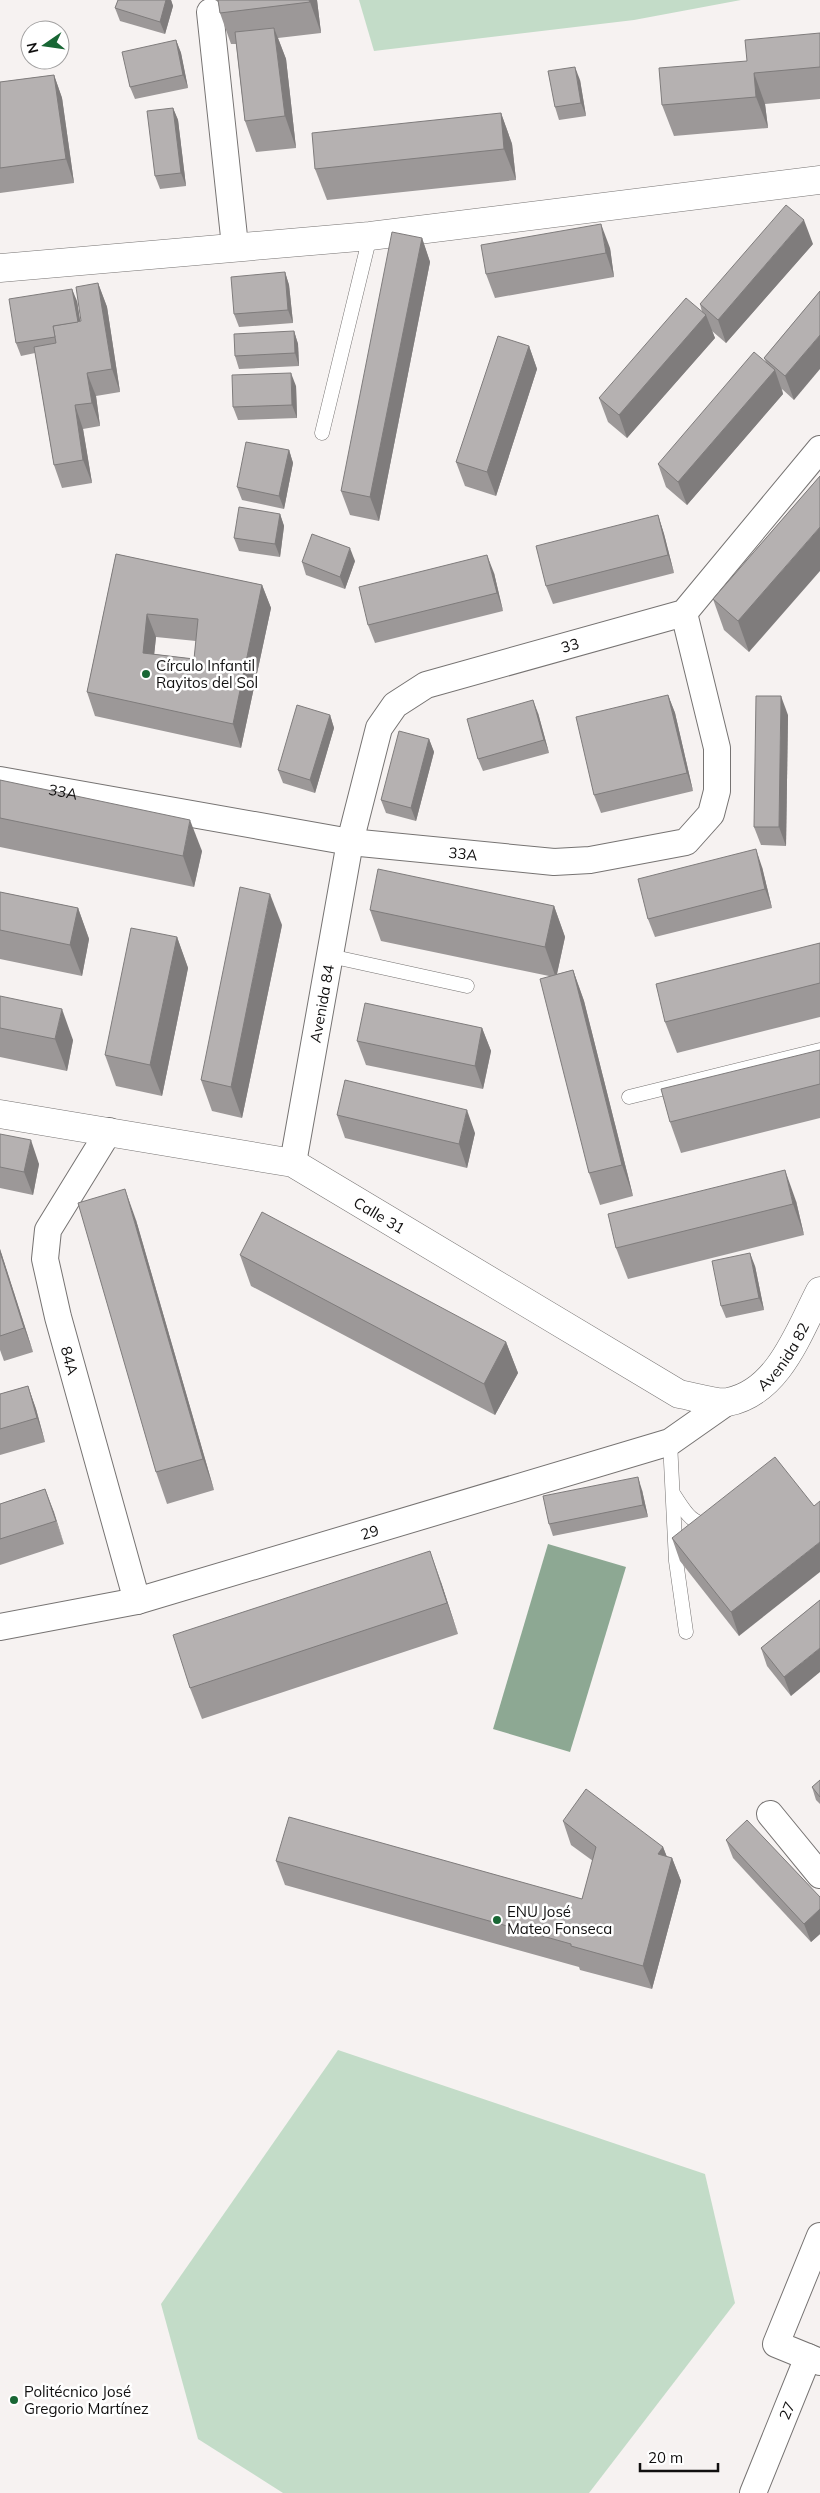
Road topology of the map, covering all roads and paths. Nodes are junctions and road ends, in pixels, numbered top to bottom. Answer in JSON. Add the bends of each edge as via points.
{"nodes":[{"id":1,"x":210,"y":12,"type":"dead end"},
{"id":2,"x":820,"y":180,"type":"edge"},
{"id":3,"x":370,"y":236,"type":"junction"},
{"id":4,"x":235,"y":246,"type":"junction"},
{"id":5,"x":0,"y":268,"type":"edge"},
{"id":6,"x":322,"y":433,"type":"dead end"},
{"id":7,"x":820,"y":449,"type":"edge"},
{"id":8,"x":684,"y":613,"type":"junction"},
{"id":9,"x":0,"y":780,"type":"edge"},
{"id":10,"x":350,"y":842,"type":"junction"},
{"id":11,"x":330,"y":956,"type":"junction"},
{"id":12,"x":466,"y":986,"type":"dead end"},
{"id":13,"x":820,"y":1050,"type":"edge"},
{"id":14,"x":630,"y":1097,"type":"dead end"},
{"id":15,"x":0,"y":1114,"type":"edge"},
{"id":16,"x":110,"y":1131,"type":"junction"},
{"id":17,"x":293,"y":1163,"type":"junction"},
{"id":18,"x":820,"y":1291,"type":"edge"},
{"id":19,"x":727,"y":1402,"type":"junction"},
{"id":20,"x":670,"y":1442,"type":"junction"},
{"id":21,"x":674,"y":1495,"type":"junction"},
{"id":22,"x":725,"y":1516,"type":"edge"},
{"id":23,"x":137,"y":1600,"type":"junction"},
{"id":24,"x":0,"y":1627,"type":"edge"},
{"id":25,"x":686,"y":1632,"type":"dead end"},
{"id":26,"x":770,"y":1814,"type":"dead end"},
{"id":27,"x":820,"y":1875,"type":"edge"},
{"id":28,"x":820,"y":2236,"type":"edge"},
{"id":29,"x":814,"y":2360,"type":"edge"},
{"id":30,"x":753,"y":2493,"type":"edge"}],
"edges":[{"from":1,"to":4,"type":"street"},
{"from":2,"to":3,"type":"street"},
{"from":3,"to":4,"type":"street"},
{"from":3,"to":6,"type":"lane"},
{"from":4,"to":5,"type":"street"},
{"from":7,"to":8,"type":"street"},
{"from":8,"to":10,"type":"street","name":"33","via":[[426,684],[396,705],[379,728]]},
{"from":8,"to":10,"type":"street","name":"33A","via":[[716,748],[717,791],[710,814],[686,842],[590,860],[554,862]]},
{"from":9,"to":10,"type":"street","name":"33A"},
{"from":10,"to":11,"type":"street","name":"Avenida 84"},
{"from":11,"to":12,"type":"lane"},
{"from":11,"to":17,"type":"street","name":"Avenida 84"},
{"from":13,"to":14,"type":"lane"},
{"from":15,"to":16,"type":"street","name":"Calle 31"},
{"from":16,"to":17,"type":"street","name":"Calle 31"},
{"from":16,"to":23,"type":"street","name":"84A","via":[[48,1230],[45,1259],[58,1317]]},
{"from":17,"to":19,"type":"street","name":"Calle 31","via":[[679,1394]]},
{"from":18,"to":19,"type":"street","name":"Avenida 82","via":[[783,1361],[754,1392]]},
{"from":19,"to":20,"type":"street","name":"29"},
{"from":20,"to":21,"type":"lane"},
{"from":20,"to":23,"type":"street","name":"29"},
{"from":21,"to":22,"type":"lane","via":[[692,1520],[703,1524]]},
{"from":21,"to":25,"type":"lane","via":[[676,1561]]},
{"from":23,"to":24,"type":"street","name":"29"},
{"from":26,"to":27,"type":"street"},
{"from":28,"to":29,"type":"street","via":[[776,2344]]},
{"from":29,"to":30,"type":"street","name":"27"}]}
